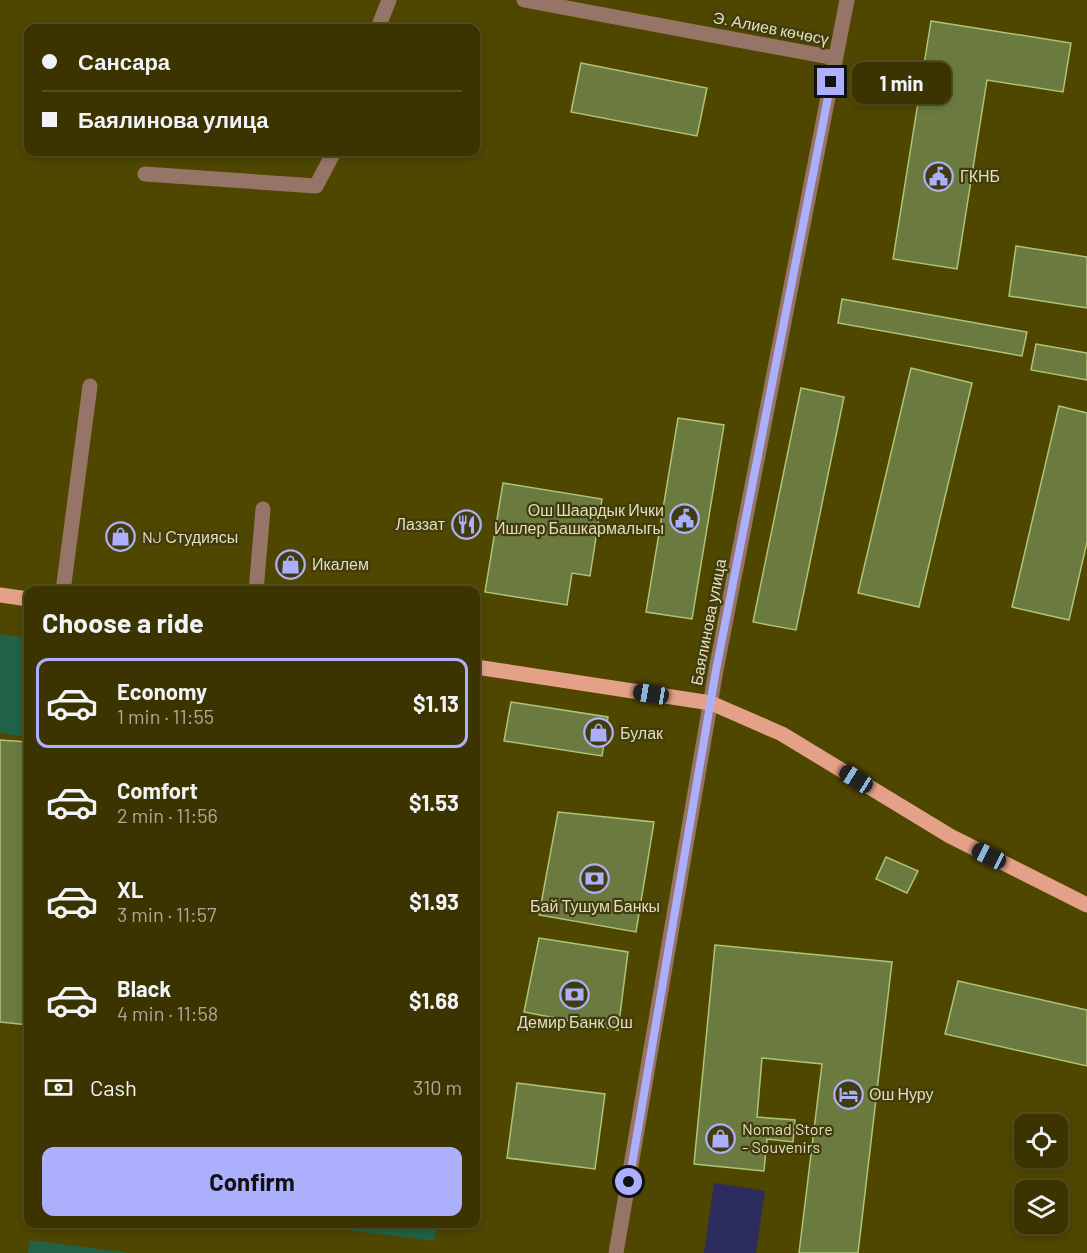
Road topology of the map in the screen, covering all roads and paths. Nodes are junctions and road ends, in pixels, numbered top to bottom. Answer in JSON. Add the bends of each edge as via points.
{"nodes":[{"id":1,"x":389,"y":0,"type":"edge"},
{"id":2,"x":524,"y":0,"type":"edge"},
{"id":3,"x":847,"y":0,"type":"edge"},
{"id":4,"x":380,"y":24,"type":"edge"},
{"id":5,"x":835,"y":58,"type":"junction"},
{"id":6,"x":332,"y":156,"type":"edge"},
{"id":7,"x":145,"y":174,"type":"dead end"},
{"id":8,"x":90,"y":386,"type":"dead end"},
{"id":9,"x":263,"y":509,"type":"dead end"},
{"id":10,"x":64,"y":586,"type":"edge"},
{"id":11,"x":256,"y":586,"type":"edge"},
{"id":12,"x":0,"y":595,"type":"edge"},
{"id":13,"x":24,"y":598,"type":"edge"},
{"id":14,"x":480,"y":668,"type":"edge"},
{"id":15,"x":711,"y":703,"type":"junction"},
{"id":16,"x":1087,"y":905,"type":"edge"},
{"id":17,"x":616,"y":1253,"type":"edge"}],
"edges":[{"from":1,"to":4,"type":"street"},
{"from":2,"to":5,"type":"street","name":"Э. Алиев көчөсү"},
{"from":3,"to":5,"type":"street","name":"Баялинова улица"},
{"from":5,"to":15,"type":"street","name":"Баялинова улица"},
{"from":6,"to":7,"type":"street","via":[[316,186]]},
{"from":8,"to":10,"type":"street"},
{"from":9,"to":11,"type":"street"},
{"from":12,"to":13,"type":"main road"},
{"from":14,"to":15,"type":"main road"},
{"from":15,"to":16,"type":"main road","via":[[782,734],[950,836]]},
{"from":15,"to":17,"type":"street","name":"Баялинова улица"}]}
